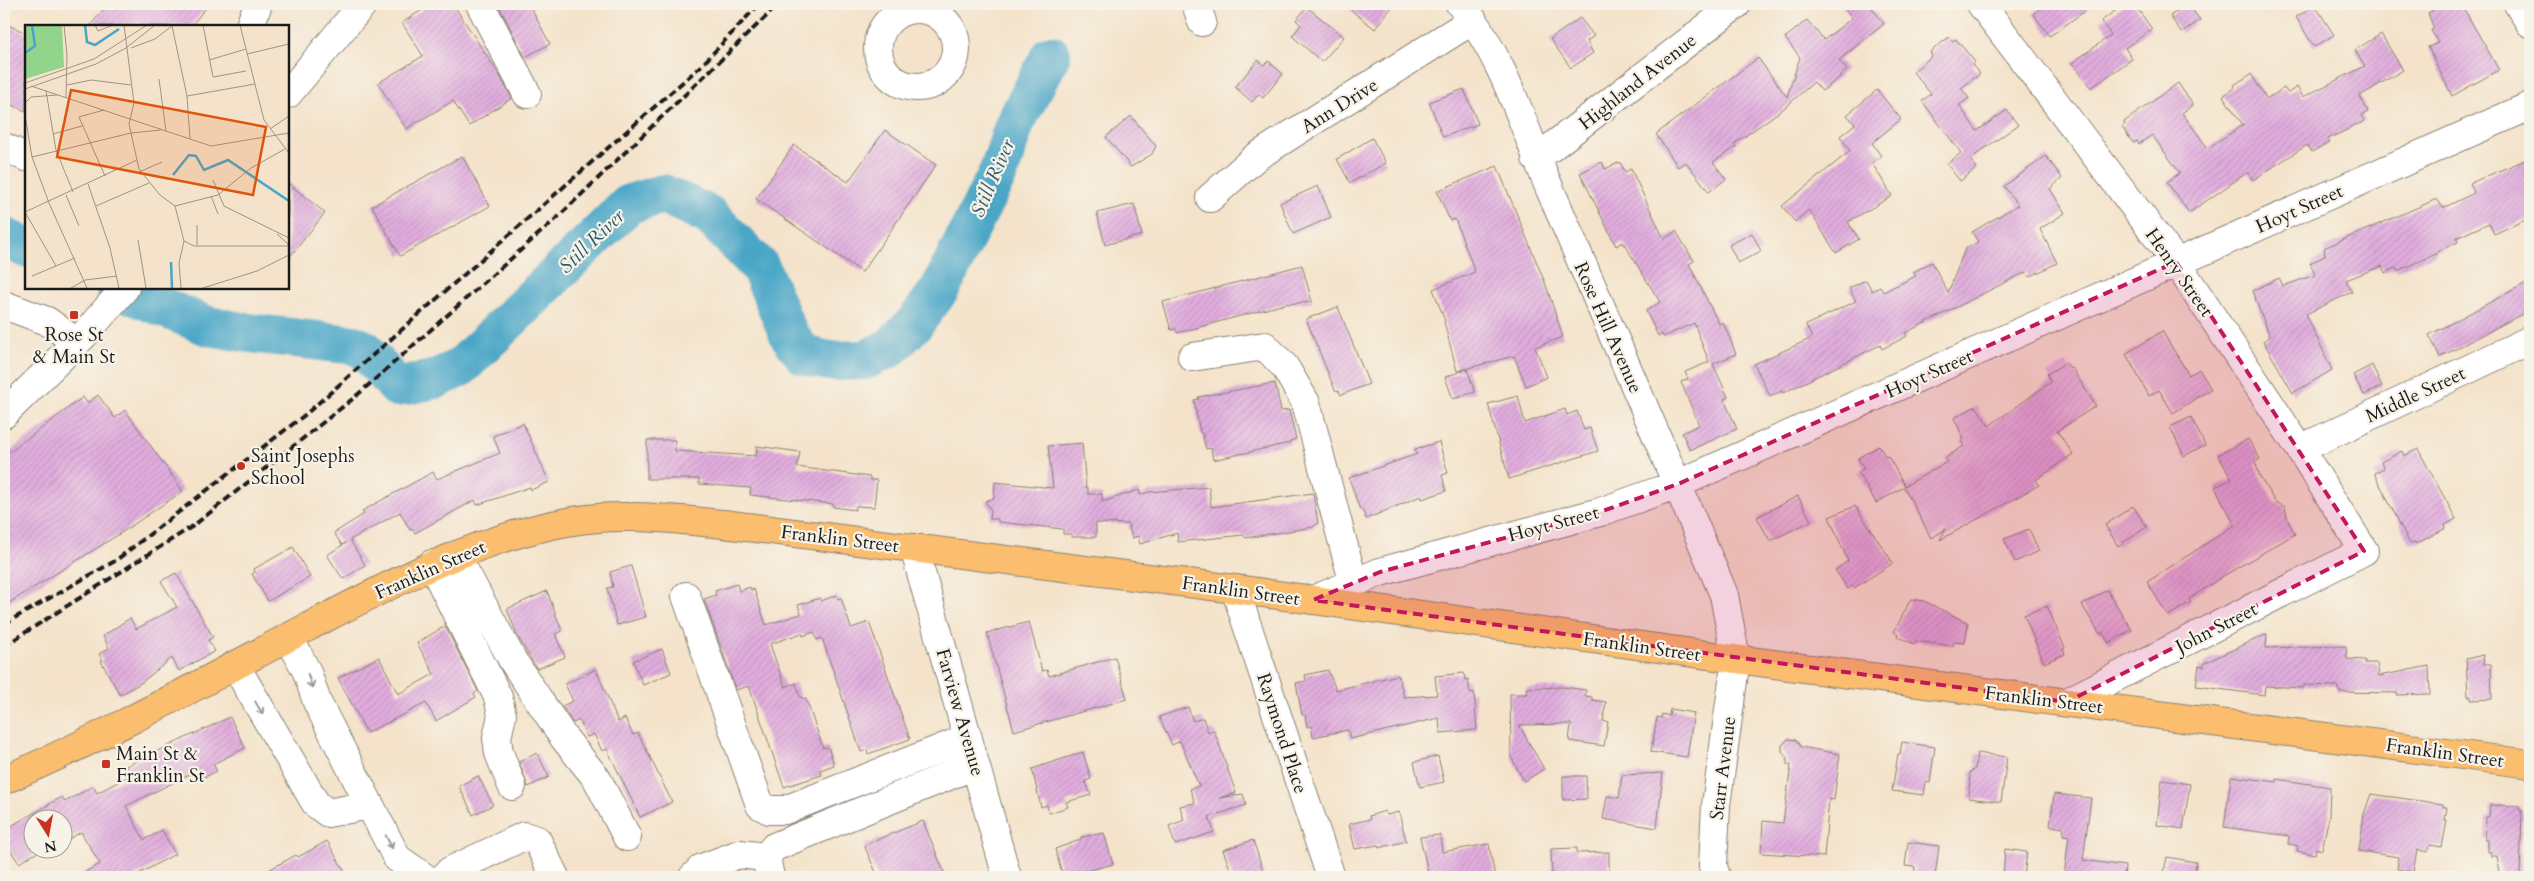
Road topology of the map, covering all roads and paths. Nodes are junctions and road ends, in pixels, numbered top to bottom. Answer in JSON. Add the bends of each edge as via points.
{"nodes":[{"id":1,"x":258,"y":4,"type":"edge"},
{"id":2,"x":363,"y":4,"type":"edge"},
{"id":3,"x":480,"y":4,"type":"edge"},
{"id":4,"x":1737,"y":4,"type":"edge"},
{"id":5,"x":1981,"y":4,"type":"edge"},
{"id":6,"x":2518,"y":4,"type":"edge"},
{"id":7,"x":1467,"y":12,"type":"edge"},
{"id":8,"x":2530,"y":23,"type":"edge"},
{"id":9,"x":250,"y":25,"type":"edge"},
{"id":10,"x":289,"y":93,"type":"edge"},
{"id":11,"x":527,"y":94,"type":"dead end"},
{"id":12,"x":2530,"y":106,"type":"edge"},
{"id":13,"x":4,"y":147,"type":"edge"},
{"id":14,"x":25,"y":157,"type":"edge"},
{"id":15,"x":1536,"y":159,"type":"junction"},
{"id":16,"x":1210,"y":198,"type":"dead end"},
{"id":17,"x":2176,"y":262,"type":"junction"},
{"id":18,"x":124,"y":289,"type":"edge"},
{"id":19,"x":4,"y":305,"type":"edge"},
{"id":20,"x":80,"y":338,"type":"junction"},
{"id":21,"x":2530,"y":340,"type":"edge"},
{"id":22,"x":1192,"y":357,"type":"dead end"},
{"id":23,"x":4,"y":414,"type":"edge"},
{"id":24,"x":2300,"y":449,"type":"junction"},
{"id":25,"x":1678,"y":484,"type":"junction"},
{"id":26,"x":914,"y":548,"type":"junction"},
{"id":27,"x":2364,"y":551,"type":"joint"},
{"id":28,"x":444,"y":560,"type":"junction"},
{"id":29,"x":1354,"y":581,"type":"junction"},
{"id":30,"x":1235,"y":589,"type":"junction"},
{"id":31,"x":686,"y":596,"type":"dead end"},
{"id":32,"x":1313,"y":600,"type":"junction"},
{"id":33,"x":289,"y":637,"type":"junction"},
{"id":34,"x":1736,"y":659,"type":"junction"},
{"id":35,"x":235,"y":665,"type":"junction"},
{"id":36,"x":2067,"y":702,"type":"junction"},
{"id":37,"x":968,"y":738,"type":"junction"},
{"id":38,"x":975,"y":764,"type":"junction"},
{"id":39,"x":2530,"y":764,"type":"edge"},
{"id":40,"x":4,"y":780,"type":"edge"},
{"id":41,"x":512,"y":786,"type":"dead end"},
{"id":42,"x":370,"y":805,"type":"junction"},
{"id":43,"x":627,"y":837,"type":"dead end"},
{"id":44,"x":768,"y":867,"type":"edge"},
{"id":45,"x":424,"y":877,"type":"edge"},
{"id":46,"x":444,"y":877,"type":"edge"},
{"id":47,"x":555,"y":877,"type":"edge"},
{"id":48,"x":693,"y":877,"type":"edge"},
{"id":49,"x":1007,"y":877,"type":"edge"},
{"id":50,"x":1331,"y":877,"type":"edge"},
{"id":51,"x":1716,"y":877,"type":"edge"}],
"edges":[{"from":1,"to":9,"type":"street"},
{"from":2,"to":10,"type":"street"},
{"from":3,"to":11,"type":"street"},
{"from":4,"to":15,"type":"street","name":"Highland Avenue"},
{"from":5,"to":17,"type":"street","name":"Henry Street"},
{"from":6,"to":8,"type":"street"},
{"from":7,"to":15,"type":"street","name":"Rose Hill Avenue","via":[[1505,80]]},
{"from":7,"to":16,"type":"street","name":"Ann Drive","via":[[1256,157]]},
{"from":12,"to":17,"type":"street","name":"Hoyt Street"},
{"from":13,"to":14,"type":"street"},
{"from":15,"to":25,"type":"street","name":"Rose Hill Avenue"},
{"from":17,"to":24,"type":"street","name":"Henry Street"},
{"from":17,"to":25,"type":"street","name":"Hoyt Street"},
{"from":18,"to":20,"type":"street"},
{"from":19,"to":20,"type":"street"},
{"from":20,"to":23,"type":"street"},
{"from":21,"to":24,"type":"street","name":"Middle Street"},
{"from":22,"to":29,"type":"street","via":[[1264,346],[1285,367],[1306,403]]},
{"from":24,"to":27,"type":"street","name":"Henry Street"},
{"from":25,"to":29,"type":"street","name":"Hoyt Street","via":[[1600,512],[1474,544]]},
{"from":25,"to":34,"type":"street","name":"Rose Hill Avenue","via":[[1724,595]]},
{"from":26,"to":28,"type":"main road","name":"Franklin Street","via":[[637,515],[567,522],[490,542]]},
{"from":26,"to":30,"type":"main road","name":"Franklin Street"},
{"from":26,"to":37,"type":"street","name":"Farview Avenue"},
{"from":27,"to":36,"type":"street","name":"John Street"},
{"from":28,"to":33,"type":"main road","name":"Franklin Street"},
{"from":28,"to":41,"type":"street","via":[[498,697],[502,715],[499,753]]},
{"from":28,"to":43,"type":"street","via":[[564,738],[597,779]]},
{"from":29,"to":32,"type":"street","name":"Hoyt Street"},
{"from":30,"to":32,"type":"main road","name":"Franklin Street"},
{"from":30,"to":50,"type":"street","name":"Raymond Place"},
{"from":31,"to":37,"type":"street","via":[[760,805],[769,810],[785,810]]},
{"from":32,"to":34,"type":"main road","name":"Franklin Street"},
{"from":33,"to":35,"type":"main road","name":"Franklin Street"},
{"from":33,"to":42,"type":"street","one_way":true,"via":[[307,672],[317,702]]},
{"from":34,"to":36,"type":"main road","name":"Franklin Street"},
{"from":34,"to":51,"type":"street","name":"Starr Avenue","via":[[1716,805],[1713,866]]},
{"from":35,"to":40,"type":"main road","name":"Franklin Street","via":[[71,750]]},
{"from":35,"to":42,"type":"street","one_way":true,"via":[[316,804],[328,812]]},
{"from":36,"to":39,"type":"main road","name":"Franklin Street"},
{"from":37,"to":38,"type":"street","name":"Farview Avenue"},
{"from":38,"to":44,"type":"street","via":[[774,847]]},
{"from":38,"to":49,"type":"street","name":"Farview Avenue"},
{"from":42,"to":45,"type":"street","one_way":true,"via":[[397,858]]},
{"from":44,"to":48,"type":"street","via":[[739,854],[702,868]]},
{"from":46,"to":47,"type":"street","via":[[450,870],[524,836],[537,840]]}]}
